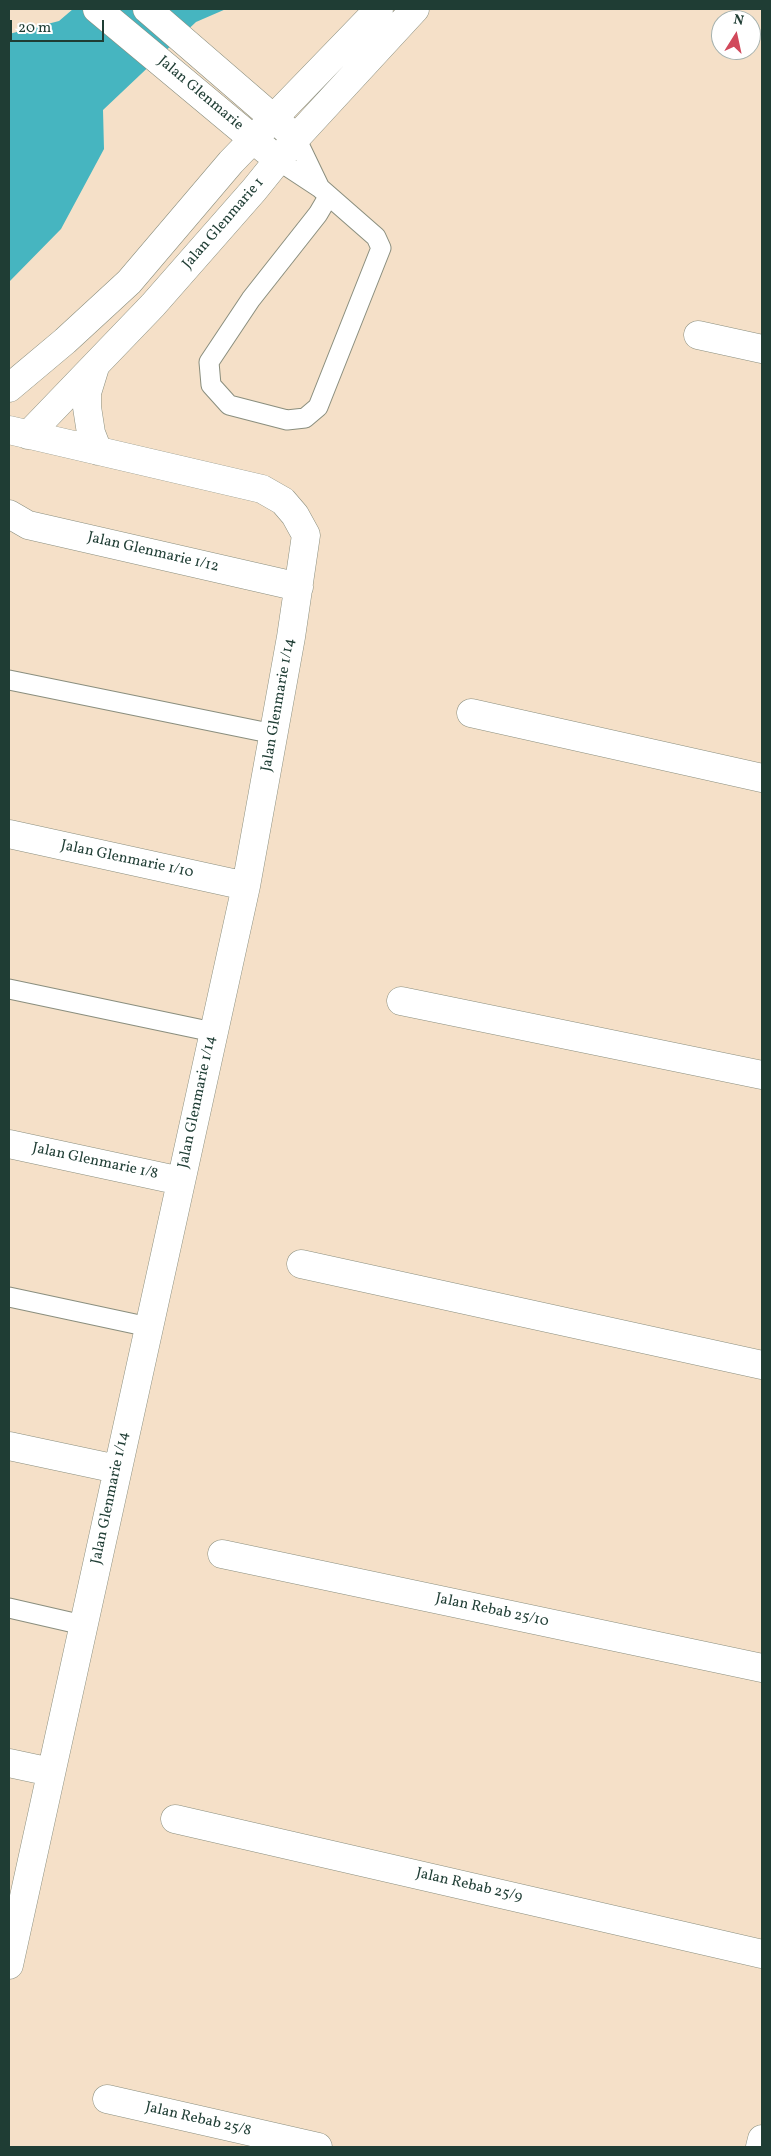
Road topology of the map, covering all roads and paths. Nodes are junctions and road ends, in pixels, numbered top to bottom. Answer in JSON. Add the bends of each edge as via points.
{"nodes":[{"id":1,"x":97,"y":9,"type":"edge"},
{"id":2,"x":147,"y":9,"type":"edge"},
{"id":3,"x":379,"y":9,"type":"edge"},
{"id":4,"x":415,"y":9,"type":"edge"},
{"id":5,"x":273,"y":118,"type":"junction"},
{"id":6,"x":296,"y":138,"type":"junction"},
{"id":7,"x":253,"y":139,"type":"junction"},
{"id":8,"x":279,"y":161,"type":"junction"},
{"id":9,"x":324,"y":192,"type":"junction"},
{"id":10,"x":129,"y":282,"type":"junction"},
{"id":11,"x":153,"y":305,"type":"junction"},
{"id":12,"x":698,"y":335,"type":"dead end"},
{"id":13,"x":762,"y":349,"type":"edge"},
{"id":14,"x":95,"y":367,"type":"junction"},
{"id":15,"x":9,"y":388,"type":"edge"},
{"id":16,"x":18,"y":433,"type":"edge"},
{"id":17,"x":98,"y":451,"type":"junction"},
{"id":18,"x":9,"y":514,"type":"edge"},
{"id":19,"x":299,"y":587,"type":"junction"},
{"id":20,"x":9,"y":680,"type":"edge"},
{"id":21,"x":471,"y":713,"type":"dead end"},
{"id":22,"x":274,"y":734,"type":"junction"},
{"id":23,"x":762,"y":778,"type":"edge"},
{"id":24,"x":9,"y":834,"type":"edge"},
{"id":25,"x":246,"y":886,"type":"junction"},
{"id":26,"x":9,"y":989,"type":"edge"},
{"id":27,"x":401,"y":1001,"type":"dead end"},
{"id":28,"x":213,"y":1032,"type":"junction"},
{"id":29,"x":762,"y":1075,"type":"edge"},
{"id":30,"x":9,"y":1144,"type":"edge"},
{"id":31,"x":181,"y":1181,"type":"junction"},
{"id":32,"x":301,"y":1264,"type":"dead end"},
{"id":33,"x":9,"y":1297,"type":"edge"},
{"id":34,"x":149,"y":1327,"type":"junction"},
{"id":35,"x":762,"y":1365,"type":"edge"},
{"id":36,"x":9,"y":1446,"type":"edge"},
{"id":37,"x":117,"y":1469,"type":"junction"},
{"id":38,"x":222,"y":1554,"type":"dead end"},
{"id":39,"x":9,"y":1608,"type":"edge"},
{"id":40,"x":84,"y":1625,"type":"junction"},
{"id":41,"x":762,"y":1668,"type":"edge"},
{"id":42,"x":9,"y":1763,"type":"edge"},
{"id":43,"x":51,"y":1772,"type":"junction"},
{"id":44,"x":175,"y":1819,"type":"dead end"},
{"id":45,"x":13,"y":1925,"type":"edge"},
{"id":46,"x":762,"y":1954,"type":"edge"},
{"id":47,"x":9,"y":1965,"type":"edge"},
{"id":48,"x":107,"y":2099,"type":"dead end"},
{"id":49,"x":762,"y":2139,"type":"edge"},
{"id":50,"x":318,"y":2147,"type":"edge"},
{"id":51,"x":760,"y":2147,"type":"edge"}],
"edges":[{"from":1,"to":7,"type":"street","name":"Jalan Glenmarie"},
{"from":2,"to":5,"type":"street","name":"Jalan Glenmarie"},
{"from":3,"to":5,"type":"street"},
{"from":4,"to":6,"type":"street","name":"Jalan Glenmarie 1"},
{"from":5,"to":6,"type":"street","name":"Jalan Glenmarie"},
{"from":5,"to":7,"type":"street"},
{"from":6,"to":8,"type":"street","name":"Jalan Glenmarie 1"},
{"from":6,"to":9,"type":"lane"},
{"from":7,"to":8,"type":"street","name":"Jalan Glenmarie"},
{"from":7,"to":10,"type":"street"},
{"from":8,"to":9,"type":"lane"},
{"from":8,"to":11,"type":"street","name":"Jalan Glenmarie 1"},
{"from":9,"to":9,"type":"lane","via":[[318,214],[251,299],[209,362],[211,385],[229,405],[287,420],[305,418],[318,407],[381,248],[376,237]]},
{"from":10,"to":11,"type":"street"},
{"from":10,"to":15,"type":"street"},
{"from":11,"to":14,"type":"street","name":"Jalan Glenmarie 1"},
{"from":12,"to":13,"type":"street"},
{"from":14,"to":16,"type":"street","name":"Jalan Glenmarie 1"},
{"from":14,"to":17,"type":"street","via":[[87,393],[91,433]]},
{"from":16,"to":17,"type":"street","name":"Jalan Glenmarie 1/14"},
{"from":17,"to":19,"type":"street","name":"Jalan Glenmarie 1/14","via":[[262,489],[283,501],[306,535]]},
{"from":18,"to":19,"type":"street","name":"Jalan Glenmarie 1/12","via":[[28,524]]},
{"from":19,"to":22,"type":"street","name":"Jalan Glenmarie 1/14"},
{"from":20,"to":22,"type":"lane"},
{"from":21,"to":23,"type":"street"},
{"from":22,"to":25,"type":"street","name":"Jalan Glenmarie 1/14"},
{"from":24,"to":25,"type":"street","name":"Jalan Glenmarie 1/10"},
{"from":25,"to":28,"type":"street","name":"Jalan Glenmarie 1/14"},
{"from":26,"to":28,"type":"lane"},
{"from":27,"to":29,"type":"street"},
{"from":28,"to":31,"type":"street","name":"Jalan Glenmarie 1/14"},
{"from":30,"to":31,"type":"street","name":"Jalan Glenmarie 1/8"},
{"from":31,"to":34,"type":"street","name":"Jalan Glenmarie 1/14"},
{"from":32,"to":35,"type":"street"},
{"from":33,"to":34,"type":"lane"},
{"from":34,"to":37,"type":"street","name":"Jalan Glenmarie 1/14"},
{"from":36,"to":37,"type":"street"},
{"from":37,"to":40,"type":"street","name":"Jalan Glenmarie 1/14"},
{"from":38,"to":41,"type":"street","name":"Jalan Rebab 25/10"},
{"from":39,"to":40,"type":"lane"},
{"from":40,"to":43,"type":"street","name":"Jalan Glenmarie 1/14"},
{"from":42,"to":43,"type":"street"},
{"from":43,"to":45,"type":"street","name":"Jalan Glenmarie 1/14"},
{"from":44,"to":46,"type":"street","name":"Jalan Rebab 25/9"},
{"from":45,"to":47,"type":"street","name":"Jalan Glenmarie 1/14"},
{"from":48,"to":50,"type":"street","name":"Jalan Rebab 25/8"},
{"from":49,"to":51,"type":"street"}]}
